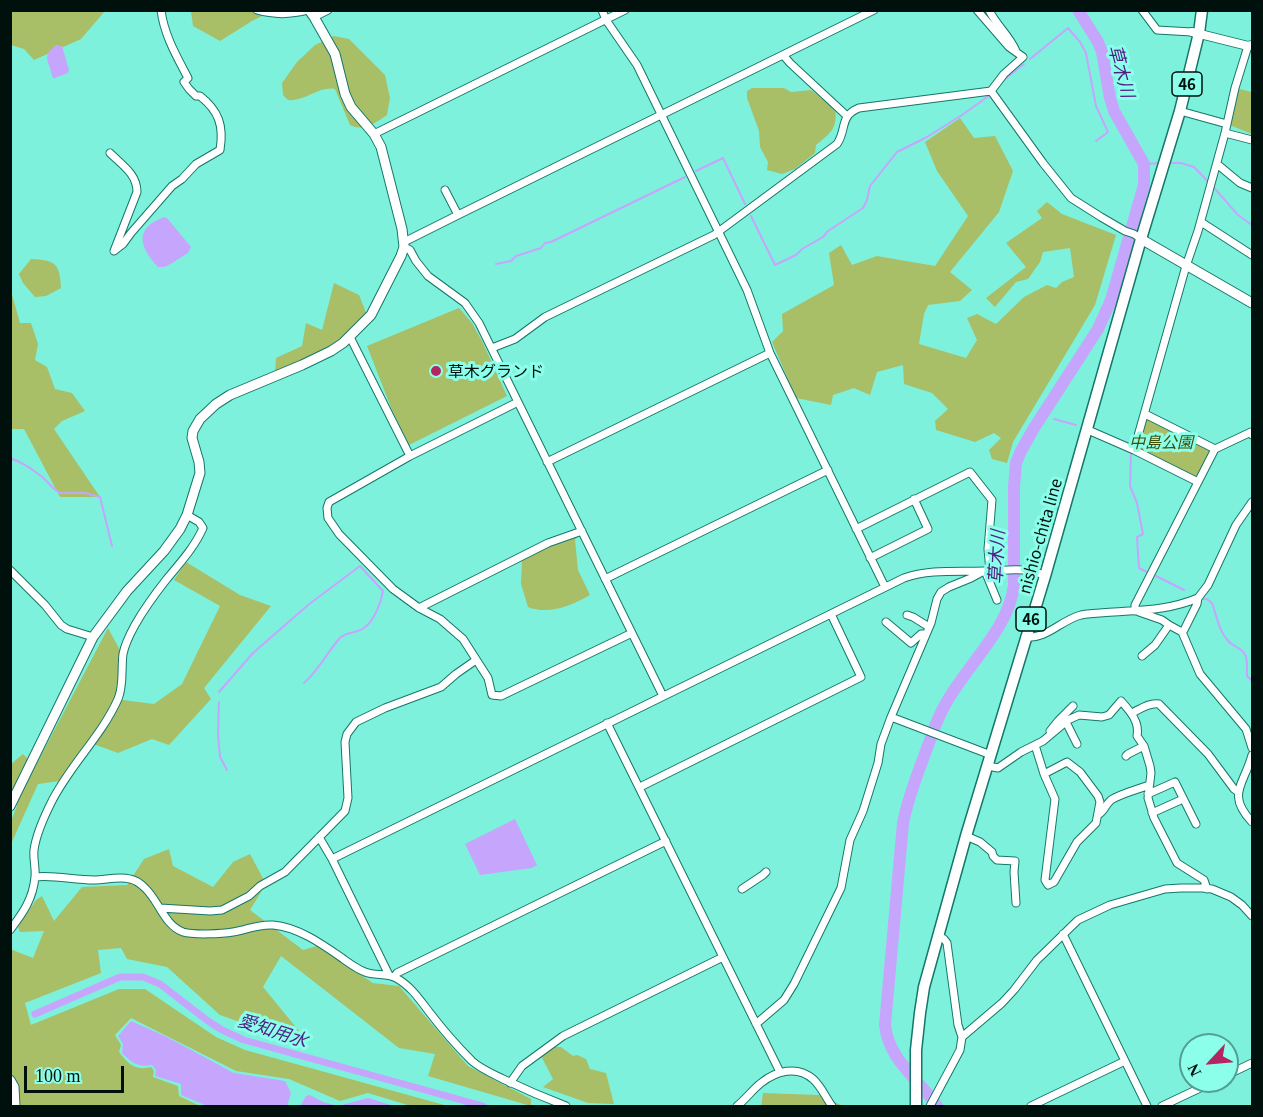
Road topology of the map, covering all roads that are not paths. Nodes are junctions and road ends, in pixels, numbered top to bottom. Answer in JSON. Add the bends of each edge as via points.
{"nodes":[{"id":1,"x":161,"y":10,"type":"edge"},
{"id":2,"x":257,"y":10,"type":"edge"},
{"id":3,"x":328,"y":10,"type":"edge"},
{"id":4,"x":602,"y":10,"type":"edge"},
{"id":5,"x":625,"y":10,"type":"edge"},
{"id":6,"x":874,"y":10,"type":"edge"},
{"id":7,"x":977,"y":10,"type":"edge"},
{"id":8,"x":989,"y":10,"type":"edge"},
{"id":9,"x":1142,"y":10,"type":"edge"},
{"id":10,"x":1202,"y":10,"type":"edge"},
{"id":11,"x":310,"y":13,"type":"edge"},
{"id":12,"x":606,"y":20,"type":"junction"},
{"id":13,"x":1196,"y":33,"type":"junction"},
{"id":14,"x":1250,"y":46,"type":"edge"},
{"id":15,"x":1016,"y":51,"type":"junction"},
{"id":16,"x":784,"y":56,"type":"junction"},
{"id":17,"x":991,"y":91,"type":"junction"},
{"id":18,"x":1180,"y":111,"type":"junction"},
{"id":19,"x":661,"y":115,"type":"junction"},
{"id":20,"x":847,"y":116,"type":"junction"},
{"id":21,"x":1227,"y":124,"type":"junction"},
{"id":22,"x":1225,"y":133,"type":"junction"},
{"id":23,"x":374,"y":134,"type":"junction"},
{"id":24,"x":1252,"y":140,"type":"edge"},
{"id":25,"x":110,"y":153,"type":"dead end"},
{"id":26,"x":1216,"y":164,"type":"junction"},
{"id":27,"x":1252,"y":188,"type":"edge"},
{"id":28,"x":445,"y":190,"type":"dead end"},
{"id":29,"x":458,"y":215,"type":"junction"},
{"id":30,"x":1201,"y":222,"type":"junction"},
{"id":31,"x":718,"y":232,"type":"junction"},
{"id":32,"x":1138,"y":236,"type":"junction"},
{"id":33,"x":404,"y":244,"type":"junction"},
{"id":34,"x":1252,"y":255,"type":"edge"},
{"id":35,"x":1186,"y":266,"type":"junction"},
{"id":36,"x":1252,"y":303,"type":"edge"},
{"id":37,"x":350,"y":337,"type":"junction"},
{"id":38,"x":492,"y":348,"type":"junction"},
{"id":39,"x":770,"y":353,"type":"junction"},
{"id":40,"x":518,"y":402,"type":"junction"},
{"id":41,"x":1145,"y":414,"type":"junction"},
{"id":42,"x":1088,"y":429,"type":"junction"},
{"id":43,"x":1252,"y":435,"type":"edge"},
{"id":44,"x":1215,"y":448,"type":"junction"},
{"id":45,"x":1134,"y":450,"type":"junction"},
{"id":46,"x":410,"y":456,"type":"junction"},
{"id":47,"x":547,"y":462,"type":"junction"},
{"id":48,"x":828,"y":470,"type":"junction"},
{"id":49,"x":1198,"y":482,"type":"junction"},
{"id":50,"x":914,"y":499,"type":"junction"},
{"id":51,"x":1252,"y":502,"type":"edge"},
{"id":52,"x":187,"y":514,"type":"junction"},
{"id":53,"x":856,"y":529,"type":"junction"},
{"id":54,"x":582,"y":531,"type":"junction"},
{"id":55,"x":870,"y":558,"type":"junction"},
{"id":56,"x":10,"y":570,"type":"edge"},
{"id":57,"x":986,"y":571,"type":"junction"},
{"id":58,"x":1045,"y":576,"type":"junction"},
{"id":59,"x":605,"y":579,"type":"junction"},
{"id":60,"x":885,"y":587,"type":"junction"},
{"id":61,"x":1198,"y":598,"type":"junction"},
{"id":62,"x":997,"y":600,"type":"dead end"},
{"id":63,"x":419,"y":608,"type":"junction"},
{"id":64,"x":1137,"y":611,"type":"junction"},
{"id":65,"x":831,"y":614,"type":"junction"},
{"id":66,"x":908,"y":615,"type":"dead end"},
{"id":67,"x":886,"y":622,"type":"dead end"},
{"id":68,"x":1169,"y":625,"type":"junction"},
{"id":69,"x":928,"y":630,"type":"junction"},
{"id":70,"x":1182,"y":632,"type":"junction"},
{"id":71,"x":632,"y":633,"type":"junction"},
{"id":72,"x":93,"y":637,"type":"junction"},
{"id":73,"x":1025,"y":637,"type":"junction"},
{"id":74,"x":1142,"y":656,"type":"dead end"},
{"id":75,"x":476,"y":660,"type":"junction"},
{"id":76,"x":663,"y":696,"type":"junction"},
{"id":77,"x":1073,"y":706,"type":"dead end"},
{"id":78,"x":1132,"y":713,"type":"junction"},
{"id":79,"x":891,"y":717,"type":"junction"},
{"id":80,"x":1066,"y":722,"type":"junction"},
{"id":81,"x":607,"y":723,"type":"junction"},
{"id":82,"x":1049,"y":736,"type":"junction"},
{"id":83,"x":1077,"y":744,"type":"dead end"},
{"id":84,"x":1035,"y":745,"type":"junction"},
{"id":85,"x":1144,"y":746,"type":"junction"},
{"id":86,"x":1252,"y":748,"type":"edge"},
{"id":87,"x":1252,"y":755,"type":"edge"},
{"id":88,"x":1126,"y":756,"type":"dead end"},
{"id":89,"x":989,"y":761,"type":"junction"},
{"id":90,"x":1044,"y":774,"type":"junction"},
{"id":91,"x":1149,"y":785,"type":"junction"},
{"id":92,"x":640,"y":787,"type":"junction"},
{"id":93,"x":1238,"y":792,"type":"junction"},
{"id":94,"x":1148,"y":794,"type":"junction"},
{"id":95,"x":1183,"y":799,"type":"junction"},
{"id":96,"x":10,"y":806,"type":"edge"},
{"id":97,"x":1152,"y":813,"type":"junction"},
{"id":98,"x":1098,"y":814,"type":"junction"},
{"id":99,"x":1252,"y":822,"type":"edge"},
{"id":100,"x":1196,"y":824,"type":"dead end"},
{"id":101,"x":966,"y":836,"type":"junction"},
{"id":102,"x":319,"y":837,"type":"junction"},
{"id":103,"x":666,"y":841,"type":"junction"},
{"id":104,"x":332,"y":859,"type":"junction"},
{"id":105,"x":766,"y":872,"type":"dead end"},
{"id":106,"x":35,"y":877,"type":"junction"},
{"id":107,"x":742,"y":889,"type":"dead end"},
{"id":108,"x":1207,"y":889,"type":"junction"},
{"id":109,"x":1016,"y":903,"type":"dead end"},
{"id":110,"x":160,"y":908,"type":"junction"},
{"id":111,"x":1252,"y":916,"type":"edge"},
{"id":112,"x":10,"y":930,"type":"edge"},
{"id":113,"x":1063,"y":934,"type":"junction"},
{"id":114,"x":939,"y":936,"type":"junction"},
{"id":115,"x":723,"y":957,"type":"junction"},
{"id":116,"x":392,"y":976,"type":"junction"},
{"id":117,"x":756,"y":1024,"type":"junction"},
{"id":118,"x":962,"y":1037,"type":"junction"},
{"id":119,"x":1125,"y":1061,"type":"junction"},
{"id":120,"x":780,"y":1072,"type":"junction"},
{"id":121,"x":10,"y":1080,"type":"edge"},
{"id":122,"x":510,"y":1083,"type":"junction"},
{"id":123,"x":1191,"y":1093,"type":"edge"},
{"id":124,"x":931,"y":1105,"type":"edge"},
{"id":125,"x":15,"y":1107,"type":"edge"},
{"id":126,"x":566,"y":1107,"type":"edge"},
{"id":127,"x":737,"y":1107,"type":"edge"},
{"id":128,"x":832,"y":1107,"type":"edge"},
{"id":129,"x":916,"y":1107,"type":"edge"},
{"id":130,"x":1031,"y":1107,"type":"edge"},
{"id":131,"x":1147,"y":1107,"type":"edge"},
{"id":132,"x":1162,"y":1107,"type":"edge"}],
"edges":[{"from":1,"to":25,"type":"street","via":[[172,47],[188,78],[184,81],[196,96],[212,105],[218,118],[222,132],[220,150],[196,164],[170,188],[114,251],[137,186],[132,175]]},
{"from":2,"to":11,"type":"street","via":[[291,15]]},
{"from":3,"to":11,"type":"street"},
{"from":4,"to":12,"type":"street"},
{"from":5,"to":12,"type":"street"},
{"from":6,"to":16,"type":"street"},
{"from":7,"to":15,"type":"street"},
{"from":8,"to":15,"type":"street"},
{"from":9,"to":13,"type":"street","via":[[1157,30]]},
{"from":10,"to":13,"type":"main road","name":"nishio-chita line","number":"46"},
{"from":11,"to":23,"type":"main road","via":[[334,54],[351,107]]},
{"from":12,"to":19,"type":"street","via":[[637,65]]},
{"from":12,"to":23,"type":"street"},
{"from":13,"to":14,"type":"street"},
{"from":13,"to":18,"type":"main road","name":"nishio-chita line","number":"46"},
{"from":14,"to":21,"type":"street"},
{"from":15,"to":17,"type":"street","via":[[1023,57]]},
{"from":16,"to":19,"type":"street"},
{"from":16,"to":20,"type":"street"},
{"from":17,"to":20,"type":"street","via":[[859,108]]},
{"from":17,"to":32,"type":"street","via":[[1071,198]]},
{"from":18,"to":21,"type":"street"},
{"from":18,"to":32,"type":"main road","name":"nishio-chita line","number":"46"},
{"from":19,"to":29,"type":"street"},
{"from":19,"to":31,"type":"street"},
{"from":20,"to":31,"type":"street","via":[[837,144]]},
{"from":21,"to":22,"type":"street"},
{"from":22,"to":24,"type":"street"},
{"from":22,"to":26,"type":"street"},
{"from":23,"to":33,"type":"main road","via":[[381,147]]},
{"from":26,"to":27,"type":"street"},
{"from":26,"to":30,"type":"street"},
{"from":28,"to":29,"type":"street"},
{"from":29,"to":33,"type":"street"},
{"from":30,"to":34,"type":"street"},
{"from":30,"to":35,"type":"street"},
{"from":31,"to":38,"type":"street","via":[[545,317],[515,339]]},
{"from":31,"to":39,"type":"street","via":[[747,290]]},
{"from":32,"to":35,"type":"main road"},
{"from":32,"to":42,"type":"main road","name":"nishio-chita line","number":"46"},
{"from":33,"to":37,"type":"main road","via":[[371,315]]},
{"from":33,"to":38,"type":"street","via":[[428,276],[465,303]]},
{"from":35,"to":36,"type":"main road"},
{"from":35,"to":41,"type":"street"},
{"from":37,"to":46,"type":"street"},
{"from":37,"to":52,"type":"main road","via":[[331,351],[230,395],[200,419],[192,438],[200,473]]},
{"from":38,"to":40,"type":"street"},
{"from":39,"to":47,"type":"street"},
{"from":39,"to":48,"type":"street"},
{"from":40,"to":46,"type":"street"},
{"from":40,"to":47,"type":"street"},
{"from":41,"to":44,"type":"street"},
{"from":41,"to":45,"type":"street"},
{"from":42,"to":45,"type":"street"},
{"from":42,"to":58,"type":"main road","name":"nishio-chita line","number":"46"},
{"from":43,"to":44,"type":"street","via":[[1251,432]]},
{"from":44,"to":49,"type":"street"},
{"from":45,"to":49,"type":"street"},
{"from":46,"to":63,"type":"street","via":[[329,502],[327,508],[328,518],[339,534],[393,589]]},
{"from":47,"to":54,"type":"street"},
{"from":48,"to":53,"type":"street"},
{"from":48,"to":59,"type":"street"},
{"from":49,"to":64,"type":"street","via":[[1135,605]]},
{"from":50,"to":53,"type":"street"},
{"from":50,"to":55,"type":"street","via":[[928,529]]},
{"from":50,"to":57,"type":"street","via":[[970,471],[993,500]]},
{"from":51,"to":61,"type":"street"},
{"from":52,"to":72,"type":"main road","via":[[164,551],[127,591]]},
{"from":52,"to":106,"type":"street","via":[[200,522],[203,528],[199,538],[158,591],[125,646],[120,696],[52,800],[34,849]]},
{"from":53,"to":55,"type":"street"},
{"from":54,"to":59,"type":"street"},
{"from":54,"to":63,"type":"street","via":[[548,543]]},
{"from":55,"to":60,"type":"street"},
{"from":56,"to":72,"type":"street","via":[[61,625]]},
{"from":57,"to":58,"type":"street","via":[[1023,570]]},
{"from":57,"to":60,"type":"street","via":[[916,573]]},
{"from":57,"to":62,"type":"street"},
{"from":57,"to":69,"type":"street","via":[[941,592]]},
{"from":58,"to":73,"type":"main road","name":"nishio-chita line","number":"46"},
{"from":59,"to":71,"type":"street"},
{"from":60,"to":65,"type":"street"},
{"from":61,"to":64,"type":"street","via":[[1174,607]]},
{"from":61,"to":70,"type":"street"},
{"from":63,"to":75,"type":"street","via":[[457,633]]},
{"from":64,"to":68,"type":"street"},
{"from":64,"to":73,"type":"street","via":[[1084,615],[1043,635]]},
{"from":65,"to":76,"type":"street"},
{"from":65,"to":92,"type":"street","via":[[861,677]]},
{"from":66,"to":69,"type":"street"},
{"from":67,"to":69,"type":"street","via":[[911,643]]},
{"from":68,"to":70,"type":"street"},
{"from":68,"to":74,"type":"street"},
{"from":69,"to":79,"type":"street"},
{"from":70,"to":86,"type":"street","via":[[1200,674],[1246,729]]},
{"from":71,"to":75,"type":"street","via":[[501,696],[492,694],[488,678]]},
{"from":71,"to":76,"type":"street"},
{"from":72,"to":96,"type":"main road"},
{"from":73,"to":89,"type":"main road","name":"nishio-chita line","number":"46"},
{"from":75,"to":102,"type":"street","via":[[441,687],[356,722],[345,742],[347,805]]},
{"from":76,"to":81,"type":"street"},
{"from":77,"to":82,"type":"street"},
{"from":78,"to":80,"type":"street","via":[[1121,701],[1102,717],[1079,715]]},
{"from":78,"to":85,"type":"street","via":[[1137,736]]},
{"from":78,"to":93,"type":"street","via":[[1159,704],[1208,754]]},
{"from":79,"to":89,"type":"street"},
{"from":79,"to":117,"type":"street","via":[[863,811],[850,840],[841,888],[794,984],[784,1000]]},
{"from":80,"to":82,"type":"street"},
{"from":80,"to":83,"type":"street"},
{"from":81,"to":92,"type":"street"},
{"from":81,"to":104,"type":"street"},
{"from":82,"to":84,"type":"street"},
{"from":84,"to":89,"type":"street","via":[[998,768]]},
{"from":84,"to":90,"type":"street"},
{"from":85,"to":88,"type":"street"},
{"from":85,"to":91,"type":"street","via":[[1151,773]]},
{"from":87,"to":93,"type":"street"},
{"from":89,"to":101,"type":"main road","name":"nishio-chita line","number":"46"},
{"from":90,"to":98,"type":"street","via":[[1067,762],[1098,796]]},
{"from":90,"to":98,"type":"street","via":[[1055,799],[1045,880],[1048,885],[1054,882],[1077,842],[1096,823]]},
{"from":91,"to":94,"type":"street"},
{"from":91,"to":98,"type":"street","via":[[1113,799]]},
{"from":92,"to":103,"type":"street"},
{"from":93,"to":99,"type":"street","via":[[1240,805]]},
{"from":94,"to":95,"type":"street","via":[[1175,782]]},
{"from":94,"to":97,"type":"street"},
{"from":95,"to":97,"type":"street"},
{"from":95,"to":100,"type":"street"},
{"from":97,"to":108,"type":"street","via":[[1177,863],[1204,880]]},
{"from":101,"to":109,"type":"street","via":[[980,842],[997,860],[1015,861]]},
{"from":101,"to":114,"type":"main road","name":"nishio-chita line","number":"46"},
{"from":102,"to":104,"type":"street"},
{"from":102,"to":110,"type":"street","via":[[285,872],[222,910]]},
{"from":103,"to":115,"type":"street"},
{"from":103,"to":116,"type":"street"},
{"from":104,"to":116,"type":"street"},
{"from":105,"to":107,"type":"street"},
{"from":106,"to":110,"type":"street","via":[[131,879],[147,889]]},
{"from":106,"to":112,"type":"street","via":[[30,901]]},
{"from":108,"to":111,"type":"street","via":[[1232,897]]},
{"from":108,"to":113,"type":"street","via":[[1165,889],[1110,905],[1078,920]]},
{"from":110,"to":116,"type":"street","via":[[176,928],[186,933],[226,933],[262,926],[286,928],[365,972]]},
{"from":113,"to":118,"type":"street","via":[[1002,1003]]},
{"from":113,"to":119,"type":"street"},
{"from":114,"to":118,"type":"street","via":[[947,943]]},
{"from":114,"to":129,"type":"main road","name":"nishio-chita line","number":"46","via":[[920,1013]]},
{"from":115,"to":117,"type":"street"},
{"from":115,"to":122,"type":"street","via":[[563,1036],[522,1066]]},
{"from":116,"to":122,"type":"street","via":[[414,992],[474,1063]]},
{"from":117,"to":120,"type":"street"},
{"from":118,"to":124,"type":"street","via":[[960,1050]]},
{"from":119,"to":130,"type":"street"},
{"from":119,"to":131,"type":"street"},
{"from":120,"to":127,"type":"street","via":[[762,1082]]},
{"from":120,"to":128,"type":"street","via":[[807,1074]]},
{"from":121,"to":125,"type":"main road"},
{"from":122,"to":126,"type":"street"},
{"from":123,"to":132,"type":"street"}]}
